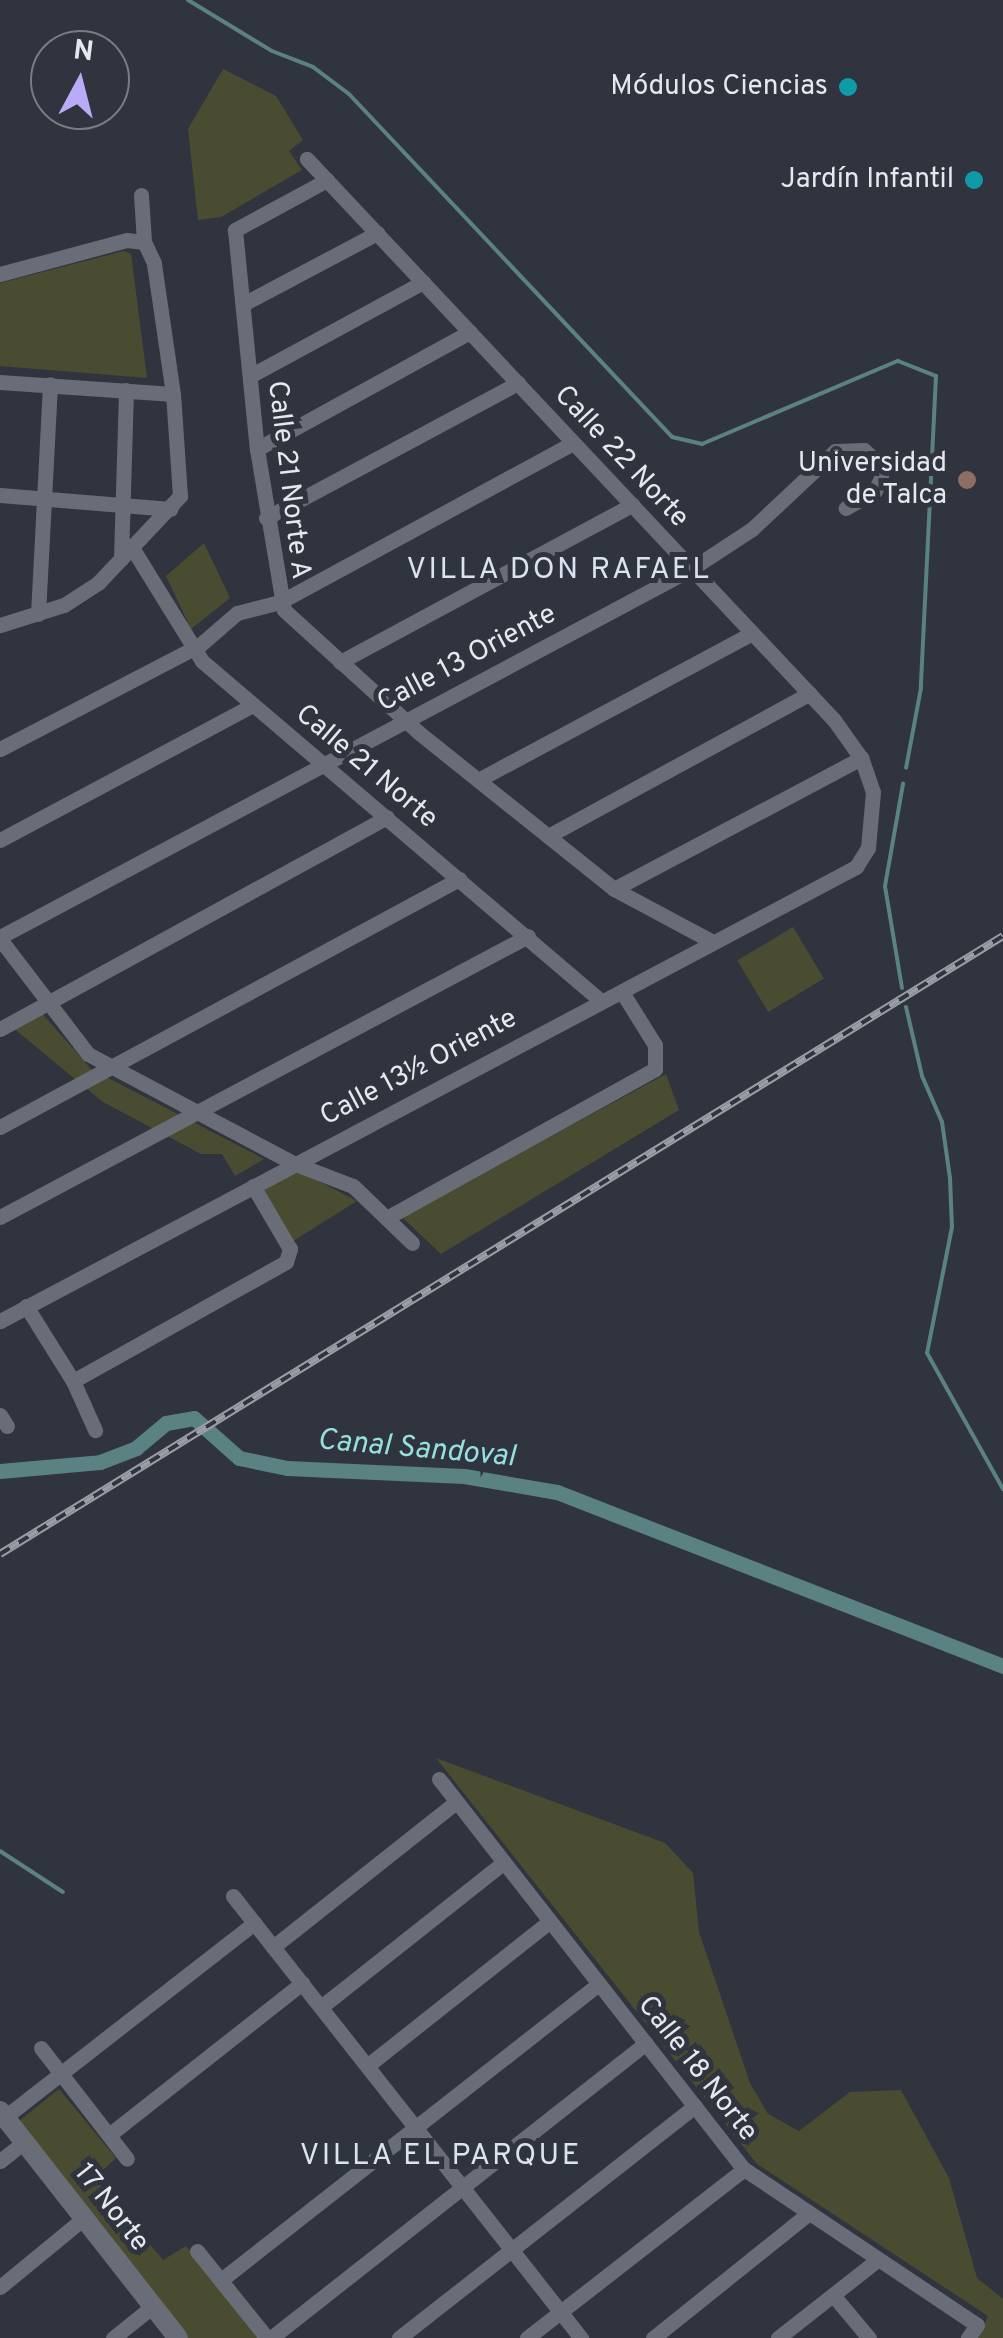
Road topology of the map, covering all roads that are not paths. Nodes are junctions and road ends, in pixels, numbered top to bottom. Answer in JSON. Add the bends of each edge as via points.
{"nodes":[{"id":1,"x":308,"y":159,"type":"dead end"},
{"id":2,"x":327,"y":180,"type":"junction"},
{"id":3,"x":141,"y":195,"type":"dead end"},
{"id":4,"x":377,"y":233,"type":"junction"},
{"id":5,"x":144,"y":242,"type":"junction"},
{"id":6,"x":0,"y":274,"type":"edge"},
{"id":7,"x":423,"y":282,"type":"junction"},
{"id":8,"x":242,"y":304,"type":"junction"},
{"id":9,"x":470,"y":332,"type":"junction"},
{"id":10,"x":250,"y":376,"type":"junction"},
{"id":11,"x":0,"y":382,"type":"edge"},
{"id":12,"x":518,"y":383,"type":"junction"},
{"id":13,"x":50,"y":384,"type":"junction"},
{"id":14,"x":126,"y":390,"type":"junction"},
{"id":15,"x":172,"y":394,"type":"junction"},
{"id":16,"x":574,"y":443,"type":"junction"},
{"id":17,"x":257,"y":450,"type":"junction"},
{"id":18,"x":0,"y":495,"type":"edge"},
{"id":19,"x":43,"y":499,"type":"junction"},
{"id":20,"x":121,"y":504,"type":"junction"},
{"id":21,"x":632,"y":506,"type":"junction"},
{"id":22,"x":845,"y":508,"type":"dead end"},
{"id":23,"x":170,"y":509,"type":"junction"},
{"id":24,"x":266,"y":518,"type":"junction"},
{"id":25,"x":126,"y":552,"type":"junction"},
{"id":26,"x":691,"y":568,"type":"junction"},
{"id":27,"x":280,"y":602,"type":"junction"},
{"id":28,"x":38,"y":614,"type":"junction"},
{"id":29,"x":0,"y":625,"type":"edge"},
{"id":30,"x":752,"y":633,"type":"junction"},
{"id":31,"x":192,"y":649,"type":"junction"},
{"id":32,"x":340,"y":662,"type":"junction"},
{"id":33,"x":810,"y":694,"type":"junction"},
{"id":34,"x":253,"y":704,"type":"junction"},
{"id":35,"x":406,"y":720,"type":"junction"},
{"id":36,"x":0,"y":749,"type":"edge"},
{"id":37,"x":861,"y":758,"type":"junction"},
{"id":38,"x":322,"y":765,"type":"junction"},
{"id":39,"x":478,"y":780,"type":"junction"},
{"id":40,"x":388,"y":817,"type":"junction"},
{"id":41,"x":548,"y":836,"type":"junction"},
{"id":42,"x":0,"y":840,"type":"edge"},
{"id":43,"x":862,"y":862,"type":"joint"},
{"id":44,"x":459,"y":879,"type":"junction"},
{"id":45,"x":614,"y":889,"type":"junction"},
{"id":46,"x":528,"y":936,"type":"junction"},
{"id":47,"x":0,"y":938,"type":"edge"},
{"id":48,"x":712,"y":942,"type":"junction"},
{"id":49,"x":622,"y":992,"type":"junction"},
{"id":50,"x":600,"y":1001,"type":"junction"},
{"id":51,"x":48,"y":1003,"type":"junction"},
{"id":52,"x":0,"y":1030,"type":"edge"},
{"id":53,"x":110,"y":1068,"type":"junction"},
{"id":54,"x":196,"y":1112,"type":"junction"},
{"id":55,"x":0,"y":1127,"type":"edge"},
{"id":56,"x":293,"y":1162,"type":"junction"},
{"id":57,"x":253,"y":1186,"type":"junction"},
{"id":58,"x":390,"y":1216,"type":"junction"},
{"id":59,"x":0,"y":1217,"type":"edge"},
{"id":60,"x":412,"y":1243,"type":"dead end"},
{"id":61,"x":26,"y":1306,"type":"junction"},
{"id":62,"x":0,"y":1321,"type":"edge"},
{"id":63,"x":73,"y":1380,"type":"junction"},
{"id":64,"x":95,"y":1430,"type":"dead end"},
{"id":65,"x":438,"y":1779,"type":"dead end"},
{"id":66,"x":456,"y":1802,"type":"junction"},
{"id":67,"x":504,"y":1862,"type":"junction"},
{"id":68,"x":233,"y":1896,"type":"dead end"},
{"id":69,"x":550,"y":1921,"type":"junction"},
{"id":70,"x":254,"y":1923,"type":"junction"},
{"id":71,"x":273,"y":1947,"type":"junction"},
{"id":72,"x":302,"y":1983,"type":"junction"},
{"id":73,"x":599,"y":1984,"type":"junction"},
{"id":74,"x":321,"y":2007,"type":"junction"},
{"id":75,"x":646,"y":2044,"type":"junction"},
{"id":76,"x":41,"y":2048,"type":"dead end"},
{"id":77,"x":367,"y":2066,"type":"junction"},
{"id":78,"x":61,"y":2074,"type":"junction"},
{"id":79,"x":694,"y":2106,"type":"junction"},
{"id":80,"x":2,"y":2114,"type":"edge"},
{"id":81,"x":415,"y":2128,"type":"junction"},
{"id":82,"x":109,"y":2135,"type":"junction"},
{"id":83,"x":24,"y":2142,"type":"junction"},
{"id":84,"x":127,"y":2159,"type":"dead end"},
{"id":85,"x":0,"y":2161,"type":"edge"},
{"id":86,"x":744,"y":2169,"type":"junction"},
{"id":87,"x":462,"y":2188,"type":"junction"},
{"id":88,"x":808,"y":2214,"type":"junction"},
{"id":89,"x":84,"y":2218,"type":"junction"},
{"id":90,"x":198,"y":2250,"type":"dead end"},
{"id":91,"x":511,"y":2250,"type":"junction"},
{"id":92,"x":877,"y":2260,"type":"junction"},
{"id":93,"x":221,"y":2280,"type":"junction"},
{"id":94,"x":0,"y":2287,"type":"edge"},
{"id":95,"x":833,"y":2295,"type":"junction"},
{"id":96,"x":154,"y":2306,"type":"junction"},
{"id":97,"x":560,"y":2312,"type":"junction"},
{"id":98,"x":972,"y":2332,"type":"edge"},
{"id":99,"x":113,"y":2338,"type":"edge"},
{"id":100,"x":178,"y":2338,"type":"edge"},
{"id":101,"x":269,"y":2338,"type":"edge"},
{"id":102,"x":399,"y":2338,"type":"edge"},
{"id":103,"x":527,"y":2338,"type":"edge"},
{"id":104,"x":580,"y":2338,"type":"edge"},
{"id":105,"x":653,"y":2338,"type":"edge"},
{"id":106,"x":778,"y":2338,"type":"edge"},
{"id":107,"x":869,"y":2338,"type":"edge"}],
"edges":[{"from":1,"to":2,"type":"street","name":"Calle 22 Norte"},
{"from":2,"to":4,"type":"street","name":"Calle 22 Norte"},
{"from":2,"to":8,"type":"street","name":"Calle 21 Norte A","via":[[235,230]]},
{"from":3,"to":5,"type":"street"},
{"from":4,"to":7,"type":"street","name":"Calle 22 Norte"},
{"from":4,"to":8,"type":"street"},
{"from":5,"to":6,"type":"street","via":[[127,240]]},
{"from":5,"to":15,"type":"street","via":[[152,251]]},
{"from":7,"to":9,"type":"street","name":"Calle 22 Norte"},
{"from":7,"to":10,"type":"street"},
{"from":8,"to":10,"type":"street","name":"Calle 21 Norte A"},
{"from":9,"to":12,"type":"street","name":"Calle 22 Norte"},
{"from":9,"to":17,"type":"street"},
{"from":10,"to":17,"type":"street","name":"Calle 21 Norte A"},
{"from":11,"to":13,"type":"street"},
{"from":12,"to":16,"type":"street","name":"Calle 22 Norte"},
{"from":12,"to":24,"type":"street"},
{"from":13,"to":14,"type":"street"},
{"from":13,"to":19,"type":"street"},
{"from":14,"to":15,"type":"street"},
{"from":14,"to":20,"type":"street"},
{"from":15,"to":23,"type":"street","via":[[182,483]]},
{"from":16,"to":21,"type":"street","name":"Calle 22 Norte"},
{"from":16,"to":27,"type":"street"},
{"from":17,"to":24,"type":"street","name":"Calle 21 Norte A"},
{"from":18,"to":19,"type":"street"},
{"from":19,"to":20,"type":"street"},
{"from":19,"to":28,"type":"street"},
{"from":20,"to":23,"type":"street"},
{"from":20,"to":25,"type":"street"},
{"from":21,"to":26,"type":"street","name":"Calle 22 Norte"},
{"from":21,"to":32,"type":"street"},
{"from":22,"to":26,"type":"street","name":"Calle 13 Oriente","via":[[875,490],[881,478],[882,466],[864,450],[835,450],[752,529]]},
{"from":23,"to":25,"type":"street"},
{"from":24,"to":27,"type":"street","name":"Calle 21 Norte A"},
{"from":25,"to":28,"type":"street","via":[[73,600]]},
{"from":25,"to":31,"type":"street","name":"Calle 21 Norte","via":[[150,568]]},
{"from":26,"to":30,"type":"street","name":"Calle 22 Norte"},
{"from":26,"to":35,"type":"street","name":"Calle 13 Oriente"},
{"from":27,"to":31,"type":"street","via":[[237,613]]},
{"from":27,"to":32,"type":"street","name":"Calle 21 Norte A","via":[[296,626]]},
{"from":28,"to":29,"type":"street"},
{"from":30,"to":33,"type":"street","name":"Calle 22 Norte"},
{"from":30,"to":39,"type":"street"},
{"from":31,"to":34,"type":"street","name":"Calle 21 Norte"},
{"from":31,"to":36,"type":"street"},
{"from":32,"to":35,"type":"street","name":"Calle 21 Norte A"},
{"from":33,"to":37,"type":"street","name":"Calle 22 Norte"},
{"from":33,"to":41,"type":"street"},
{"from":34,"to":38,"type":"street","name":"Calle 21 Norte"},
{"from":34,"to":42,"type":"street"},
{"from":35,"to":38,"type":"street","name":"Calle 13 Oriente"},
{"from":35,"to":39,"type":"street","name":"Calle 21 Norte A"},
{"from":37,"to":43,"type":"street","name":"Calle 22 Norte","via":[[874,806]]},
{"from":37,"to":45,"type":"street"},
{"from":38,"to":40,"type":"street","name":"Calle 21 Norte"},
{"from":38,"to":47,"type":"street","name":"Calle 13 Oriente"},
{"from":39,"to":41,"type":"street","name":"Calle 21 Norte A"},
{"from":40,"to":44,"type":"street","name":"Calle 21 Norte"},
{"from":40,"to":51,"type":"street"},
{"from":41,"to":45,"type":"street","name":"Calle 21 Norte A"},
{"from":43,"to":48,"type":"street","name":"Calle 13½ Oriente"},
{"from":44,"to":46,"type":"street","name":"Calle 21 Norte"},
{"from":44,"to":53,"type":"street"},
{"from":45,"to":48,"type":"street","name":"Calle 21 Norte A"},
{"from":46,"to":50,"type":"street","name":"Calle 21 Norte"},
{"from":46,"to":54,"type":"street"},
{"from":47,"to":51,"type":"street"},
{"from":48,"to":49,"type":"street","name":"Calle 13½ Oriente"},
{"from":49,"to":50,"type":"street","name":"Calle 13½ Oriente"},
{"from":49,"to":58,"type":"street","via":[[655,1045],[655,1069]]},
{"from":50,"to":56,"type":"street","name":"Calle 13½ Oriente"},
{"from":51,"to":52,"type":"street"},
{"from":51,"to":53,"type":"street","via":[[72,1040]]},
{"from":53,"to":54,"type":"street"},
{"from":53,"to":55,"type":"street"},
{"from":54,"to":56,"type":"street"},
{"from":54,"to":59,"type":"street"},
{"from":56,"to":57,"type":"street","name":"Calle 13½ Oriente"},
{"from":56,"to":58,"type":"street","via":[[353,1186]]},
{"from":57,"to":61,"type":"street","name":"Calle 13½ Oriente"},
{"from":57,"to":63,"type":"street","via":[[290,1249],[286,1262]]},
{"from":58,"to":60,"type":"street"},
{"from":61,"to":62,"type":"street","name":"Calle 13½ Oriente"},
{"from":61,"to":63,"type":"street"},
{"from":63,"to":64,"type":"street"},
{"from":65,"to":66,"type":"street","name":"Calle 18 Norte"},
{"from":66,"to":67,"type":"street","name":"Calle 18 Norte"},
{"from":66,"to":71,"type":"street"},
{"from":67,"to":69,"type":"street","name":"Calle 18 Norte"},
{"from":67,"to":74,"type":"street"},
{"from":68,"to":70,"type":"street"},
{"from":69,"to":73,"type":"street","name":"Calle 18 Norte"},
{"from":69,"to":77,"type":"street"},
{"from":70,"to":71,"type":"street"},
{"from":70,"to":78,"type":"street"},
{"from":71,"to":72,"type":"street"},
{"from":72,"to":74,"type":"street"},
{"from":72,"to":82,"type":"street"},
{"from":73,"to":75,"type":"street","name":"Calle 18 Norte"},
{"from":73,"to":81,"type":"street"},
{"from":74,"to":77,"type":"street"},
{"from":75,"to":79,"type":"street","name":"Calle 18 Norte"},
{"from":75,"to":87,"type":"street"},
{"from":76,"to":78,"type":"street"},
{"from":77,"to":81,"type":"street"},
{"from":78,"to":80,"type":"street"},
{"from":78,"to":82,"type":"street"},
{"from":79,"to":86,"type":"street","name":"Calle 18 Norte"},
{"from":79,"to":91,"type":"street"},
{"from":80,"to":83,"type":"street","name":"17 Norte"},
{"from":81,"to":87,"type":"street"},
{"from":81,"to":93,"type":"street"},
{"from":82,"to":84,"type":"street"},
{"from":83,"to":85,"type":"street"},
{"from":83,"to":89,"type":"street","name":"17 Norte"},
{"from":86,"to":88,"type":"street","name":"Calle 18 Norte"},
{"from":86,"to":97,"type":"street"},
{"from":87,"to":91,"type":"street"},
{"from":87,"to":101,"type":"street"},
{"from":88,"to":92,"type":"street","name":"Calle 18 Norte"},
{"from":88,"to":105,"type":"street"},
{"from":89,"to":94,"type":"street"},
{"from":89,"to":96,"type":"street","name":"17 Norte"},
{"from":90,"to":93,"type":"street"},
{"from":91,"to":97,"type":"street"},
{"from":91,"to":102,"type":"street"},
{"from":92,"to":95,"type":"street"},
{"from":92,"to":98,"type":"street","name":"Calle 18 Norte"},
{"from":93,"to":101,"type":"street"},
{"from":95,"to":106,"type":"street"},
{"from":95,"to":107,"type":"street"},
{"from":96,"to":99,"type":"street"},
{"from":96,"to":100,"type":"street","name":"17 Norte"},
{"from":97,"to":103,"type":"street"},
{"from":97,"to":104,"type":"street"}]}
